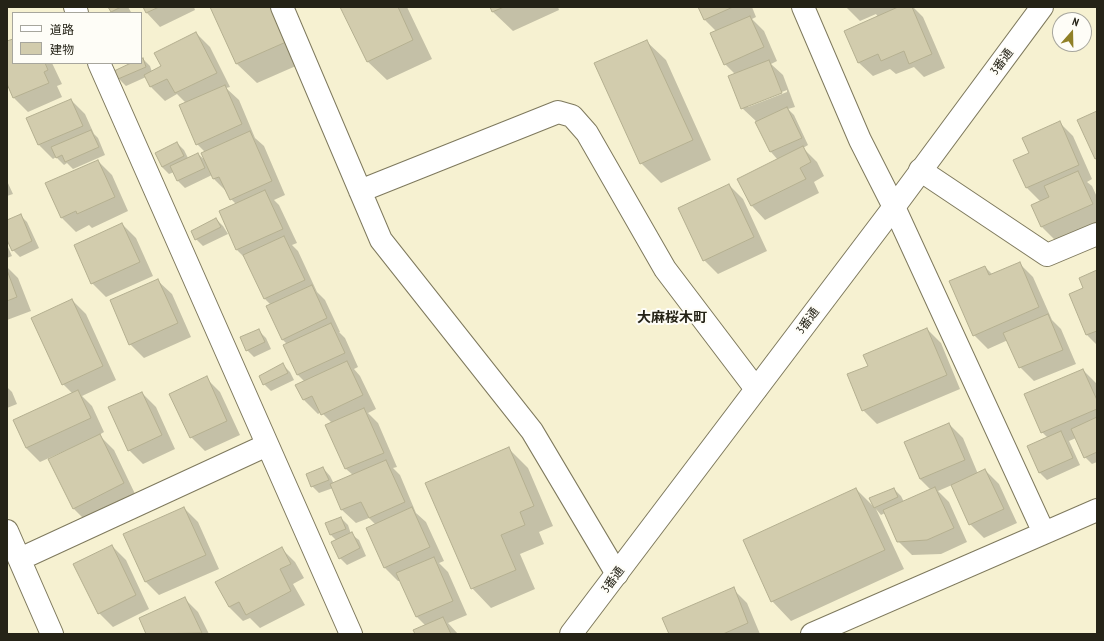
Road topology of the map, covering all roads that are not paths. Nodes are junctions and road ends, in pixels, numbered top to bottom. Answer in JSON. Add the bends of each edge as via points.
{"nodes":[{"id":1,"x":282,"y":7,"type":"edge"},
{"id":2,"x":803,"y":7,"type":"edge"},
{"id":3,"x":1042,"y":7,"type":"edge"},
{"id":4,"x":99,"y":64,"type":"edge"},
{"id":5,"x":920,"y":170,"type":"junction"},
{"id":6,"x":360,"y":191,"type":"junction"},
{"id":7,"x":894,"y":207,"type":"junction"},
{"id":8,"x":1097,"y":234,"type":"edge"},
{"id":9,"x":756,"y":389,"type":"junction"},
{"id":10,"x":267,"y":445,"type":"junction"},
{"id":11,"x":1097,"y":510,"type":"edge"},
{"id":12,"x":7,"y":531,"type":"edge"},
{"id":13,"x":1044,"y":532,"type":"junction"},
{"id":14,"x":20,"y":559,"type":"junction"},
{"id":15,"x":617,"y":574,"type":"junction"},
{"id":16,"x":52,"y":634,"type":"edge"},
{"id":17,"x":351,"y":634,"type":"edge"},
{"id":18,"x":572,"y":634,"type":"edge"},
{"id":19,"x":812,"y":634,"type":"edge"}],
"edges":[{"from":1,"to":6,"type":"street"},
{"from":2,"to":7,"type":"street","via":[[860,140]]},
{"from":3,"to":5,"type":"street","name":"3番通"},
{"from":4,"to":10,"type":"street"},
{"from":5,"to":7,"type":"street","name":"3番通"},
{"from":5,"to":8,"type":"street","via":[[1047,255]]},
{"from":6,"to":9,"type":"street","via":[[558,112],[572,116],[587,132],[665,269]]},
{"from":6,"to":15,"type":"street","via":[[381,240],[532,431]]},
{"from":7,"to":9,"type":"street","name":"3番通"},
{"from":7,"to":13,"type":"street"},
{"from":9,"to":15,"type":"street","name":"3番通"},
{"from":10,"to":14,"type":"street"},
{"from":10,"to":17,"type":"street"},
{"from":11,"to":13,"type":"street"},
{"from":12,"to":14,"type":"street"},
{"from":13,"to":19,"type":"street"},
{"from":14,"to":16,"type":"street"},
{"from":15,"to":18,"type":"street","name":"3番通"}]}
